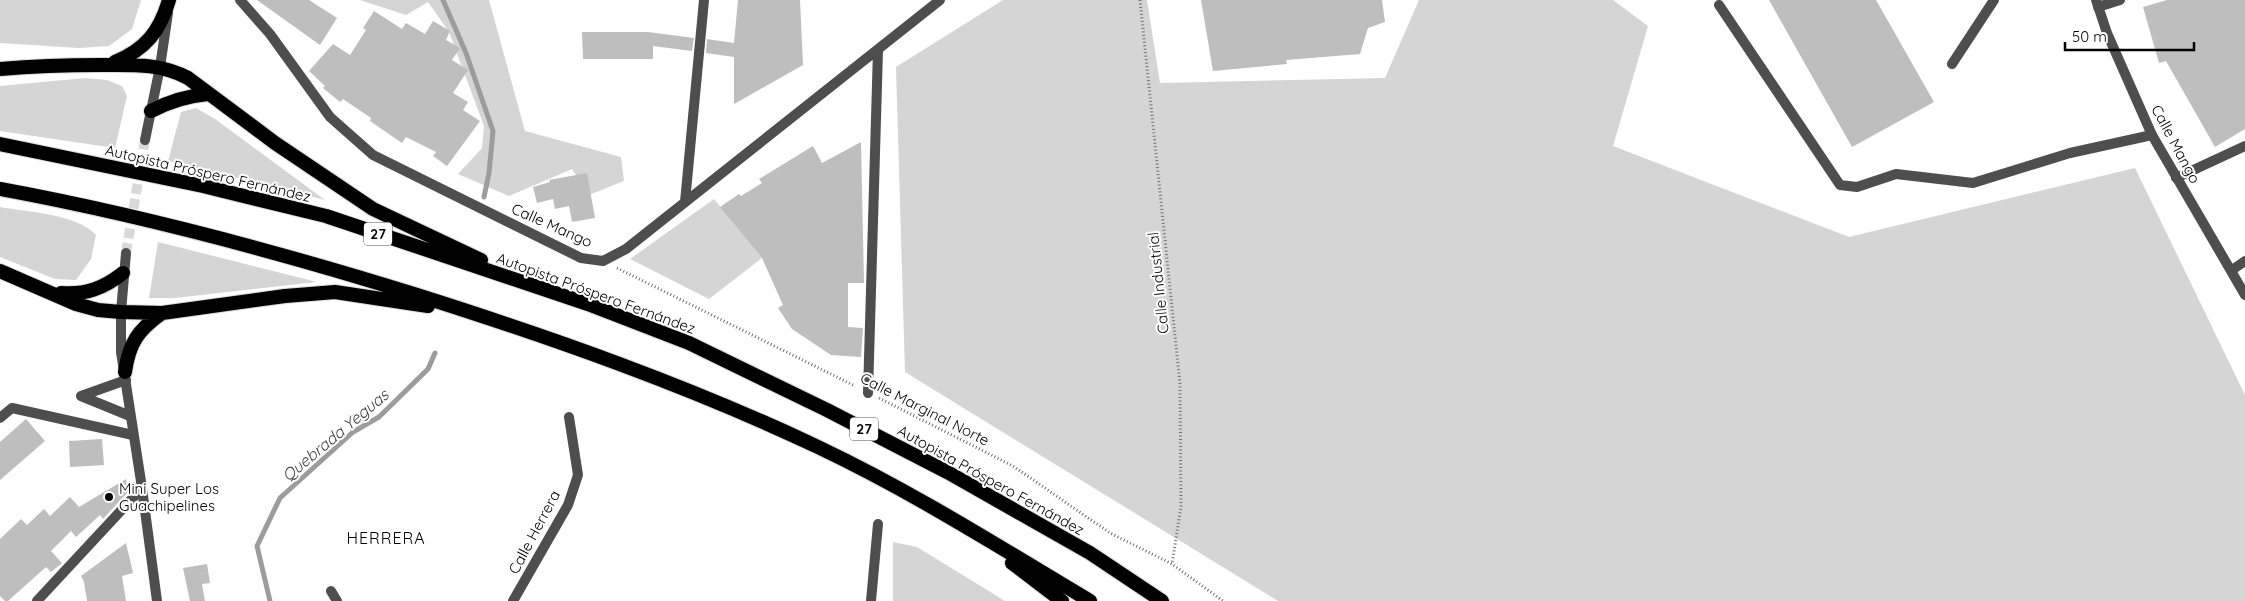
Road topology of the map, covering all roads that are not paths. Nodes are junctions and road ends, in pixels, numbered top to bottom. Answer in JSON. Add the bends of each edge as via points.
{"nodes":[{"id":1,"x":170,"y":0,"type":"edge"},
{"id":2,"x":240,"y":0,"type":"edge"},
{"id":3,"x":704,"y":0,"type":"edge"},
{"id":4,"x":940,"y":0,"type":"edge"},
{"id":5,"x":1994,"y":0,"type":"edge"},
{"id":6,"x":2120,"y":0,"type":"edge"},
{"id":7,"x":2097,"y":4,"type":"edge"},
{"id":8,"x":1719,"y":5,"type":"dead end"},
{"id":9,"x":878,"y":50,"type":"junction"},
{"id":10,"x":1952,"y":64,"type":"dead end"},
{"id":11,"x":108,"y":65,"type":"junction"},
{"id":12,"x":160,"y":67,"type":"junction"},
{"id":13,"x":0,"y":69,"type":"edge"},
{"id":14,"x":208,"y":94,"type":"junction"},
{"id":15,"x":151,"y":111,"type":"junction"},
{"id":16,"x":2152,"y":135,"type":"junction"},
{"id":17,"x":145,"y":140,"type":"tunnel mouth"},
{"id":18,"x":0,"y":144,"type":"edge"},
{"id":19,"x":2245,"y":146,"type":"edge"},
{"id":20,"x":2176,"y":178,"type":"junction"},
{"id":21,"x":0,"y":189,"type":"edge"},
{"id":22,"x":685,"y":202,"type":"junction"},
{"id":23,"x":126,"y":253,"type":"tunnel mouth"},
{"id":24,"x":2245,"y":260,"type":"edge"},
{"id":25,"x":2232,"y":270,"type":"junction"},
{"id":26,"x":0,"y":271,"type":"edge"},
{"id":27,"x":123,"y":273,"type":"junction"},
{"id":28,"x":550,"y":291,"type":"junction"},
{"id":29,"x":55,"y":293,"type":"junction"},
{"id":30,"x":2245,"y":295,"type":"edge"},
{"id":31,"x":121,"y":312,"type":"junction"},
{"id":32,"x":162,"y":313,"type":"junction"},
{"id":33,"x":512,"y":324,"type":"junction"},
{"id":34,"x":125,"y":376,"type":"junction"},
{"id":35,"x":868,"y":393,"type":"road end"},
{"id":36,"x":130,"y":416,"type":"junction"},
{"id":37,"x":569,"y":417,"type":"dead end"},
{"id":38,"x":0,"y":418,"type":"edge"},
{"id":39,"x":133,"y":435,"type":"junction"},
{"id":40,"x":142,"y":488,"type":"junction"},
{"id":41,"x":958,"y":521,"type":"junction"},
{"id":42,"x":878,"y":524,"type":"dead end"},
{"id":43,"x":331,"y":591,"type":"dead end"},
{"id":44,"x":36,"y":601,"type":"edge"},
{"id":45,"x":157,"y":601,"type":"edge"},
{"id":46,"x":338,"y":601,"type":"edge"},
{"id":47,"x":514,"y":601,"type":"edge"},
{"id":48,"x":871,"y":601,"type":"edge"},
{"id":49,"x":1062,"y":601,"type":"edge"},
{"id":50,"x":1090,"y":601,"type":"edge"},
{"id":51,"x":1162,"y":601,"type":"edge"}],
"edges":[{"from":1,"to":11,"type":"highway","via":[[150,40],[131,55]]},
{"from":1,"to":12,"type":"street"},
{"from":2,"to":22,"type":"street","name":"Calle Mango","via":[[270,34],[330,116],[373,156],[581,258],[603,261],[626,248]]},
{"from":3,"to":22,"type":"street"},
{"from":4,"to":9,"type":"street","name":"Calle Mango"},
{"from":5,"to":10,"type":"street"},
{"from":6,"to":7,"type":"street"},
{"from":7,"to":16,"type":"street","name":"Calle Mango","via":[[2106,33]]},
{"from":8,"to":16,"type":"street","via":[[1840,185],[1857,187],[1896,174],[1974,183],[2070,154]]},
{"from":9,"to":22,"type":"street","name":"Calle Mango"},
{"from":9,"to":35,"type":"street"},
{"from":11,"to":12,"type":"highway"},
{"from":11,"to":13,"type":"highway"},
{"from":12,"to":14,"type":"highway","via":[[188,78]]},
{"from":12,"to":15,"type":"street"},
{"from":14,"to":15,"type":"highway","via":[[188,96]]},
{"from":14,"to":28,"type":"highway","via":[[274,144],[373,209]]},
{"from":15,"to":17,"type":"street"},
{"from":16,"to":20,"type":"street","name":"Calle Mango"},
{"from":18,"to":28,"type":"highway","name":"Autopista Próspero Fernández","number":"27","via":[[202,186],[326,216]]},
{"from":19,"to":20,"type":"street"},
{"from":20,"to":25,"type":"street","name":"Calle Mango"},
{"from":21,"to":33,"type":"highway","number":"27","via":[[198,231]]},
{"from":23,"to":27,"type":"street"},
{"from":24,"to":25,"type":"street"},
{"from":25,"to":30,"type":"street","name":"Calle Mango"},
{"from":26,"to":29,"type":"highway"},
{"from":27,"to":29,"type":"highway","via":[[92,291]]},
{"from":27,"to":31,"type":"street"},
{"from":28,"to":51,"type":"highway","name":"Autopista Próspero Fernández","number":"27","via":[[689,342],[827,410],[1090,553]]},
{"from":29,"to":31,"type":"highway","via":[[76,304]]},
{"from":31,"to":32,"type":"highway"},
{"from":31,"to":34,"type":"street"},
{"from":32,"to":33,"type":"highway","via":[[335,292],[411,303]]},
{"from":32,"to":34,"type":"highway","via":[[135,338],[128,354]]},
{"from":33,"to":41,"type":"highway","number":"27","via":[[640,371],[820,448]]},
{"from":34,"to":36,"type":"street"},
{"from":34,"to":36,"type":"street","via":[[81,396]]},
{"from":36,"to":39,"type":"street"},
{"from":37,"to":47,"type":"street","name":"Calle Herrera","via":[[578,475],[568,505]]},
{"from":38,"to":39,"type":"street","via":[[12,408]]},
{"from":39,"to":40,"type":"street"},
{"from":40,"to":44,"type":"street"},
{"from":40,"to":45,"type":"street"},
{"from":41,"to":49,"type":"highway"},
{"from":41,"to":50,"type":"highway","number":"27"},
{"from":42,"to":48,"type":"street"},
{"from":43,"to":46,"type":"street"}]}
